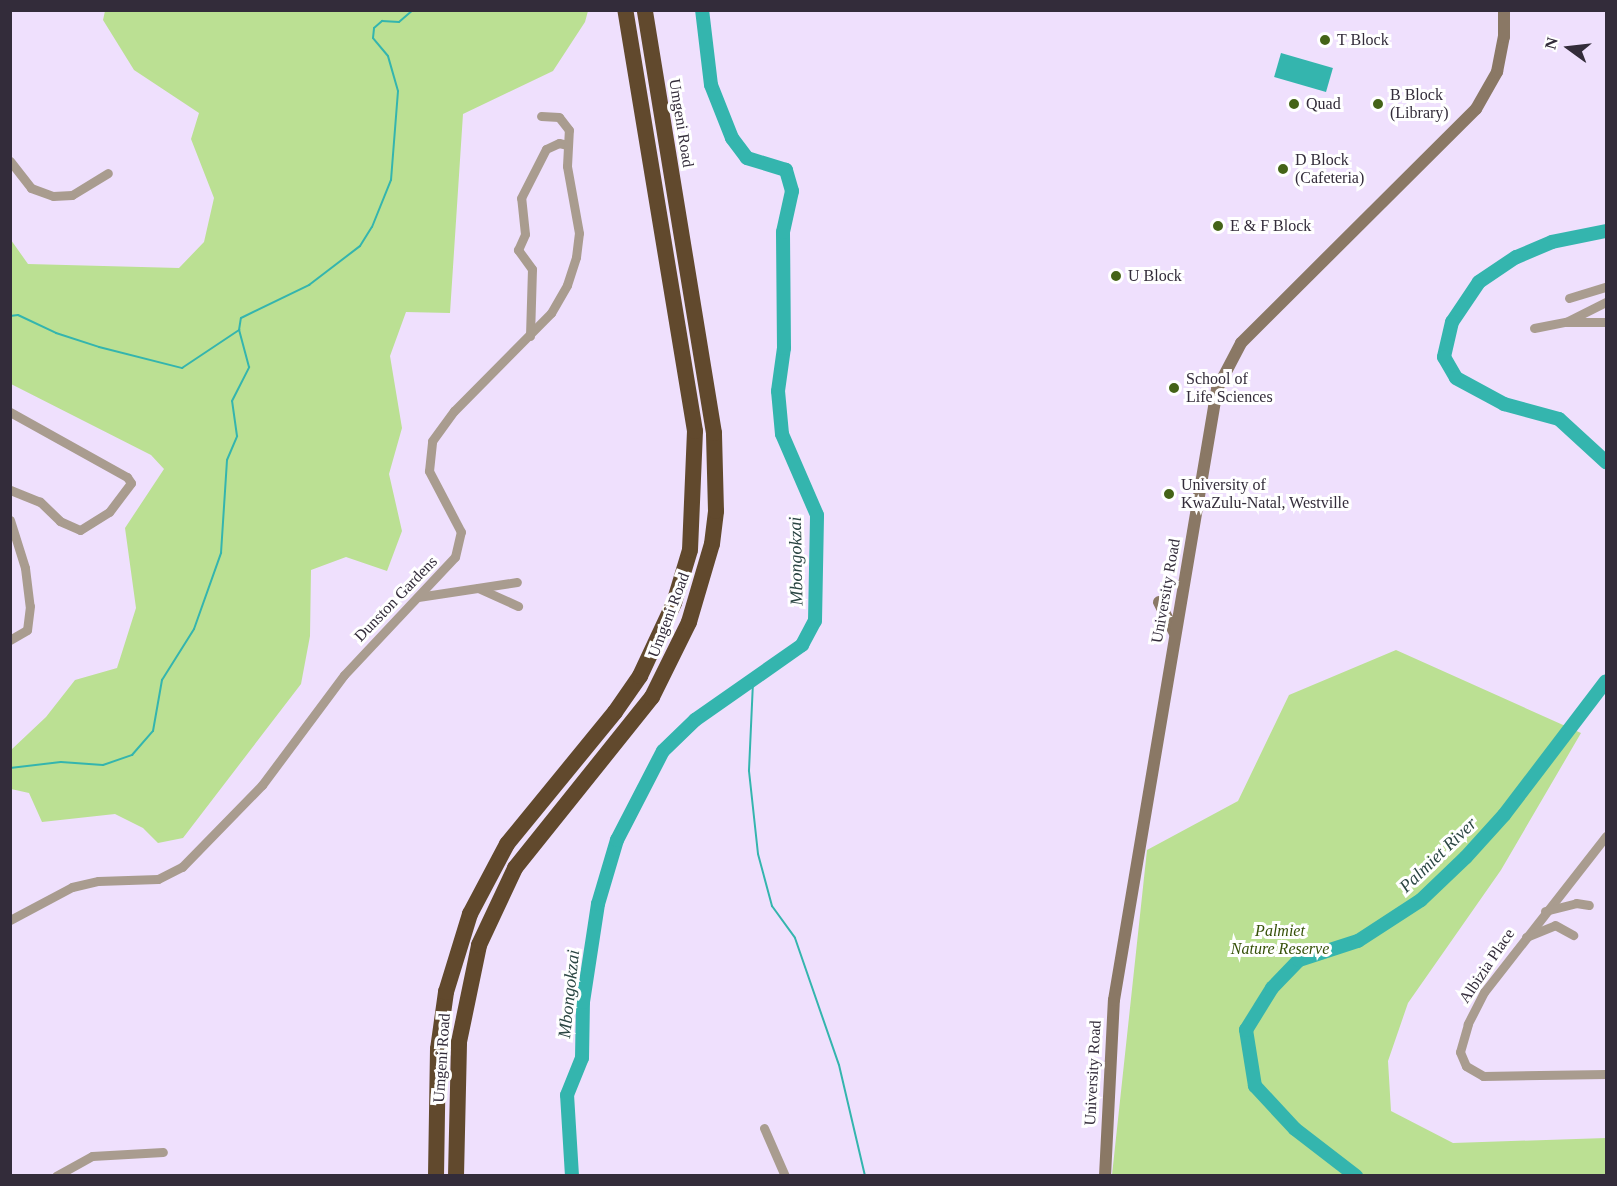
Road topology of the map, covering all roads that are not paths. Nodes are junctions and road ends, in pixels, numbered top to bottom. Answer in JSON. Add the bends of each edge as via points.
{"nodes":[{"id":1,"x":625,"y":10,"type":"edge"},
{"id":2,"x":645,"y":10,"type":"edge"},
{"id":3,"x":1504,"y":10,"type":"edge"},
{"id":4,"x":540,"y":116,"type":"dead end"},
{"id":5,"x":568,"y":145,"type":"junction"},
{"id":6,"x":10,"y":161,"type":"edge"},
{"id":7,"x":108,"y":173,"type":"dead end"},
{"id":8,"x":1606,"y":287,"type":"edge"},
{"id":9,"x":1569,"y":298,"type":"dead end"},
{"id":10,"x":1606,"y":302,"type":"edge"},
{"id":11,"x":1566,"y":322,"type":"junction"},
{"id":12,"x":1606,"y":322,"type":"edge"},
{"id":13,"x":1534,"y":328,"type":"dead end"},
{"id":14,"x":530,"y":336,"type":"junction"},
{"id":15,"x":10,"y":412,"type":"edge"},
{"id":16,"x":10,"y":490,"type":"edge"},
{"id":17,"x":10,"y":519,"type":"edge"},
{"id":18,"x":517,"y":582,"type":"dead end"},
{"id":19,"x":478,"y":588,"type":"junction"},
{"id":20,"x":418,"y":597,"type":"junction"},
{"id":21,"x":1159,"y":602,"type":"dead end"},
{"id":22,"x":518,"y":606,"type":"dead end"},
{"id":23,"x":1175,"y":633,"type":"junction"},
{"id":24,"x":10,"y":640,"type":"edge"},
{"id":25,"x":1606,"y":836,"type":"edge"},
{"id":26,"x":1589,"y":905,"type":"dead end"},
{"id":27,"x":1545,"y":911,"type":"junction"},
{"id":28,"x":10,"y":920,"type":"edge"},
{"id":29,"x":1573,"y":935,"type":"dead end"},
{"id":30,"x":1526,"y":937,"type":"junction"},
{"id":31,"x":1606,"y":1074,"type":"edge"},
{"id":32,"x":764,"y":1128,"type":"dead end"},
{"id":33,"x":163,"y":1152,"type":"dead end"},
{"id":34,"x":56,"y":1176,"type":"edge"},
{"id":35,"x":436,"y":1176,"type":"edge"},
{"id":36,"x":456,"y":1176,"type":"edge"},
{"id":37,"x":784,"y":1176,"type":"edge"},
{"id":38,"x":1105,"y":1176,"type":"edge"}],
"edges":[{"from":1,"to":35,"type":"highway","name":"Umgeni Road","via":[[694,431],[690,550],[674,603],[640,676],[507,844],[470,914],[446,992],[438,1049]]},
{"from":2,"to":36,"type":"highway","name":"Umgeni Road","via":[[714,432],[716,511],[712,544],[689,622],[652,697],[515,868],[478,945],[459,1042]]},
{"from":3,"to":23,"type":"street","name":"University Road","via":[[1504,37],[1497,72],[1476,109],[1241,343],[1224,372],[1214,409]]},
{"from":4,"to":5,"type":"street","name":"Dunston Gardens","via":[[559,117],[567,123]]},
{"from":5,"to":14,"type":"street","name":"Dunston Gardens","via":[[567,166],[578,214],[576,257],[556,306]]},
{"from":5,"to":14,"type":"street","via":[[558,143],[546,149],[521,198],[525,234],[518,250],[532,269]]},
{"from":6,"to":7,"type":"street","via":[[31,188],[53,196],[72,195]]},
{"from":8,"to":9,"type":"street"},
{"from":10,"to":11,"type":"street"},
{"from":11,"to":12,"type":"street"},
{"from":11,"to":13,"type":"street"},
{"from":14,"to":20,"type":"street","name":"Dunston Gardens","via":[[454,411],[432,441],[429,471],[458,525],[462,542],[449,566]]},
{"from":15,"to":16,"type":"street","via":[[98,460],[131,483],[109,512],[80,530],[60,521],[40,502]]},
{"from":17,"to":24,"type":"street","via":[[25,568],[30,619],[27,630]]},
{"from":18,"to":19,"type":"street"},
{"from":19,"to":20,"type":"street"},
{"from":19,"to":22,"type":"street"},
{"from":20,"to":28,"type":"street","name":"Dunston Gardens","via":[[344,675],[262,785],[182,867],[158,879],[98,881],[72,887]]},
{"from":21,"to":23,"type":"street"},
{"from":23,"to":38,"type":"street","name":"University Road","via":[[1114,1000]]},
{"from":25,"to":27,"type":"street","name":"Albizia Place"},
{"from":26,"to":27,"type":"street","via":[[1576,903]]},
{"from":27,"to":30,"type":"street","name":"Albizia Place"},
{"from":29,"to":30,"type":"street","via":[[1555,925]]},
{"from":30,"to":31,"type":"street","name":"Albizia Place","via":[[1476,1004],[1460,1046],[1466,1066],[1476,1074],[1494,1077]]},
{"from":32,"to":37,"type":"street"},
{"from":33,"to":34,"type":"street","via":[[92,1156]]}]}
